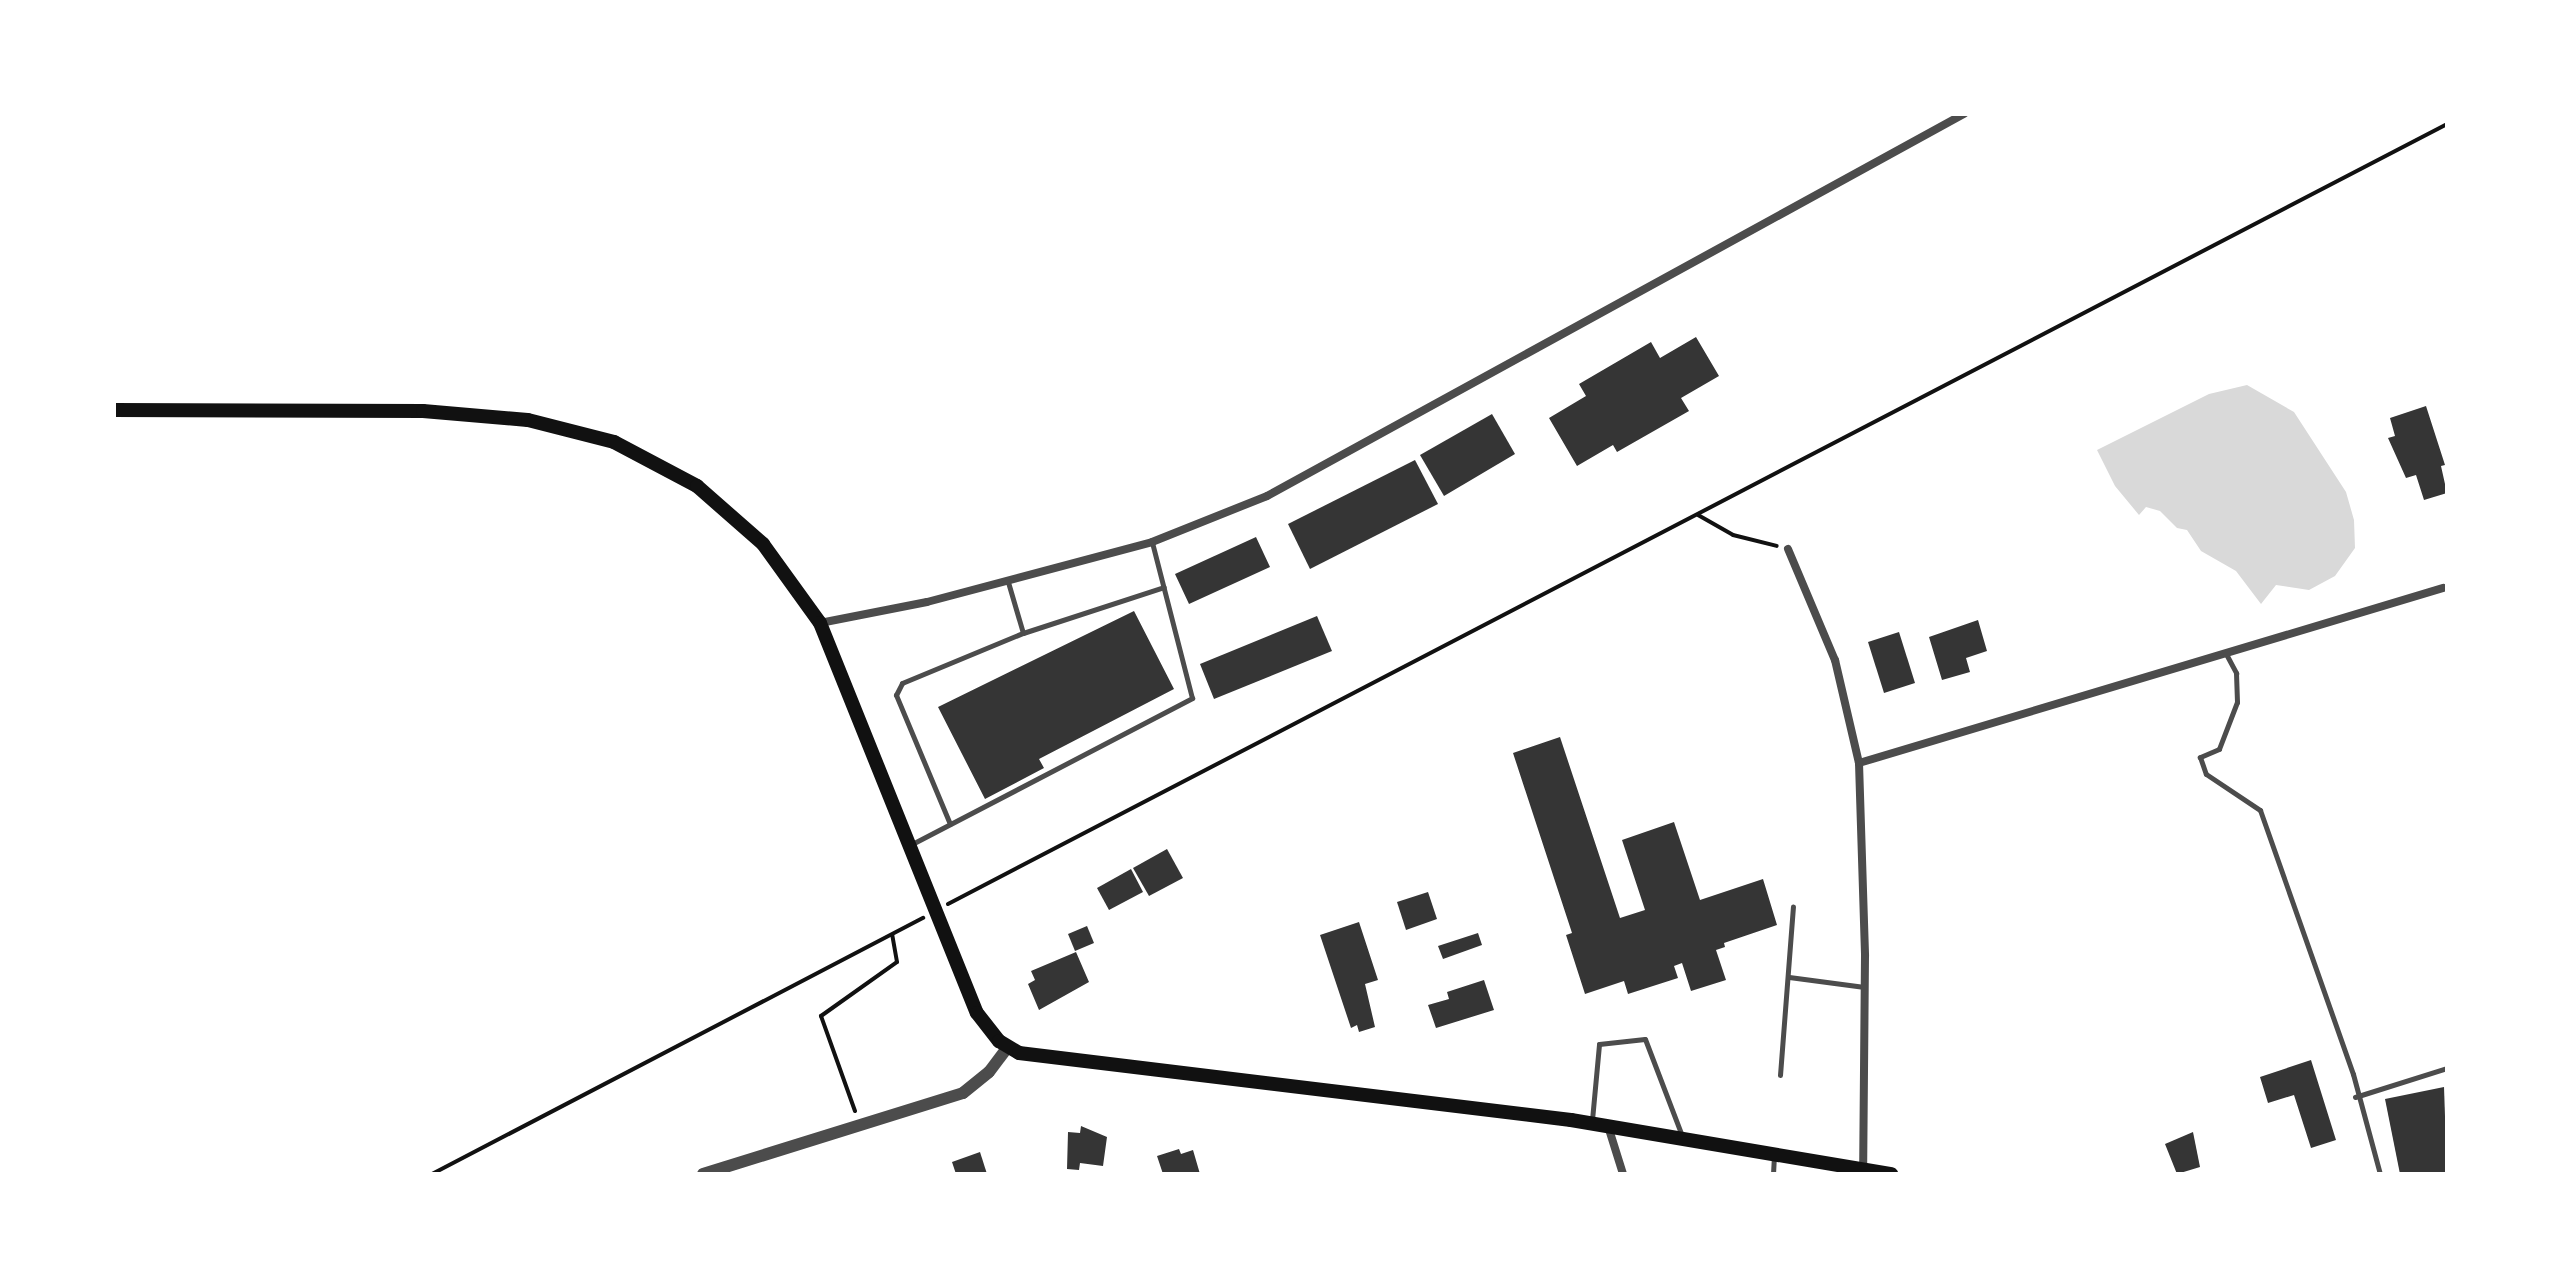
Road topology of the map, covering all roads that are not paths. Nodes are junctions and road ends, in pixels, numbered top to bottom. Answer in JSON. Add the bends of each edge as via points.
{"nodes":[{"id":1,"x":1964,"y":114,"type":"edge"},
{"id":2,"x":114,"y":410,"type":"edge"},
{"id":3,"x":1152,"y":542,"type":"junction"},
{"id":4,"x":1788,"y":549,"type":"road end"},
{"id":5,"x":1008,"y":582,"type":"junction"},
{"id":6,"x":1164,"y":587,"type":"junction"},
{"id":7,"x":2443,"y":588,"type":"dead end"},
{"id":8,"x":820,"y":623,"type":"junction"},
{"id":9,"x":1023,"y":633,"type":"junction"},
{"id":10,"x":2225,"y":652,"type":"junction"},
{"id":11,"x":1859,"y":763,"type":"junction"},
{"id":12,"x":950,"y":824,"type":"junction"},
{"id":13,"x":911,"y":844,"type":"junction"},
{"id":14,"x":1793,"y":906,"type":"dead end"},
{"id":15,"x":1789,"y":977,"type":"junction"},
{"id":16,"x":1865,"y":987,"type":"junction"},
{"id":17,"x":1008,"y":1047,"type":"junction"},
{"id":18,"x":2447,"y":1068,"type":"edge"},
{"id":19,"x":1780,"y":1075,"type":"dead end"},
{"id":20,"x":2355,"y":1097,"type":"junction"},
{"id":21,"x":1592,"y":1123,"type":"junction"},
{"id":22,"x":1608,"y":1125,"type":"junction"},
{"id":23,"x":1682,"y":1137,"type":"junction"},
{"id":24,"x":1775,"y":1152,"type":"junction"},
{"id":25,"x":1863,"y":1168,"type":"junction"},
{"id":26,"x":703,"y":1174,"type":"edge"},
{"id":27,"x":1623,"y":1174,"type":"edge"},
{"id":28,"x":1773,"y":1174,"type":"edge"},
{"id":29,"x":1891,"y":1174,"type":"edge"},
{"id":30,"x":2380,"y":1174,"type":"edge"}],
"edges":[{"from":1,"to":3,"type":"street","via":[[1267,496]]},
{"from":2,"to":8,"type":"main road","via":[[438,411],[572,429],[653,460],[708,495],[763,544]]},
{"from":3,"to":5,"type":"street"},
{"from":3,"to":6,"type":"lane"},
{"from":4,"to":11,"type":"street","via":[[1835,660]]},
{"from":5,"to":8,"type":"street"},
{"from":5,"to":9,"type":"lane"},
{"from":6,"to":9,"type":"lane"},
{"from":6,"to":12,"type":"lane","via":[[1192,698]]},
{"from":7,"to":10,"type":"street"},
{"from":8,"to":13,"type":"main road"},
{"from":9,"to":12,"type":"lane","via":[[902,683],[896,695]]},
{"from":10,"to":11,"type":"street"},
{"from":10,"to":20,"type":"lane","via":[[2236,673],[2234,714],[2219,749],[2200,757],[2206,774],[2260,810],[2353,1074]]},
{"from":11,"to":16,"type":"street"},
{"from":12,"to":13,"type":"lane"},
{"from":13,"to":17,"type":"main road","via":[[977,1013]]},
{"from":14,"to":15,"type":"lane"},
{"from":15,"to":16,"type":"lane"},
{"from":15,"to":19,"type":"lane"},
{"from":16,"to":25,"type":"street"},
{"from":17,"to":21,"type":"main road","via":[[1036,1058]]},
{"from":17,"to":26,"type":"street","via":[[963,1093]]},
{"from":18,"to":20,"type":"lane"},
{"from":20,"to":30,"type":"lane"},
{"from":21,"to":22,"type":"main road"},
{"from":21,"to":23,"type":"lane","via":[[1599,1044],[1645,1039]]},
{"from":22,"to":23,"type":"main road"},
{"from":22,"to":27,"type":"street"},
{"from":23,"to":24,"type":"main road"},
{"from":24,"to":25,"type":"main road"},
{"from":24,"to":28,"type":"lane"},
{"from":25,"to":29,"type":"main road"}]}
